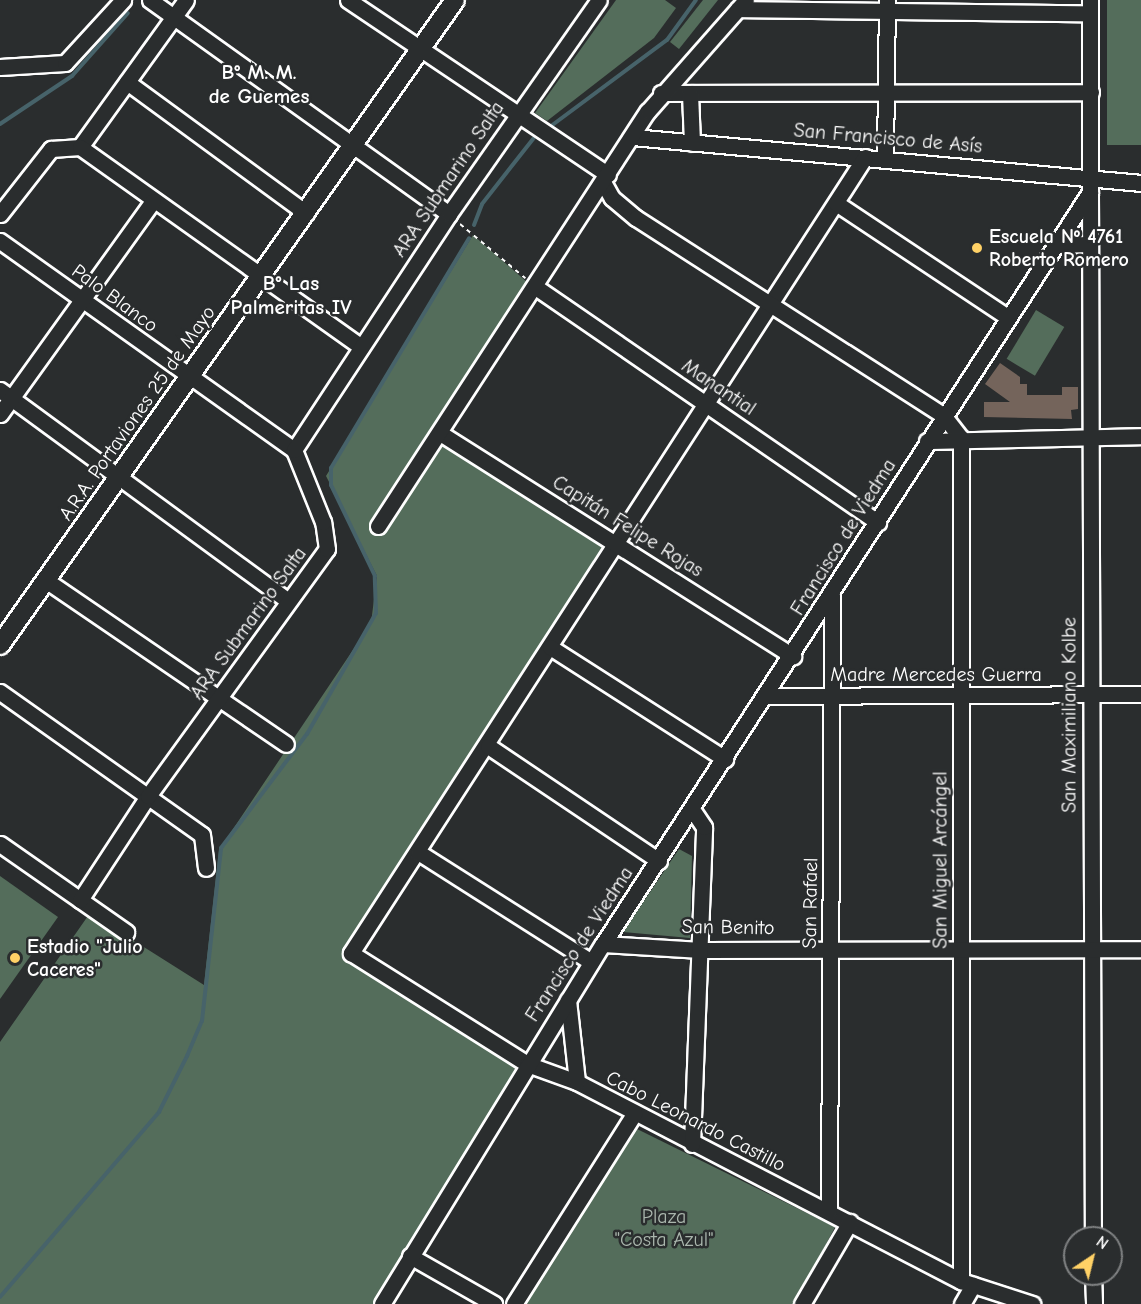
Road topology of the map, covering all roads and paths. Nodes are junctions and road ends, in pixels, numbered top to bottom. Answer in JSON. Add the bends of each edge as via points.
{"nodes":[{"id":1,"x":123,"y":0,"type":"edge"},
{"id":2,"x":150,"y":0,"type":"edge"},
{"id":3,"x":186,"y":0,"type":"edge"},
{"id":4,"x":348,"y":0,"type":"edge"},
{"id":5,"x":455,"y":0,"type":"edge"},
{"id":6,"x":595,"y":2,"type":"edge"},
{"id":7,"x":742,"y":5,"type":"edge"},
{"id":8,"x":888,"y":6,"type":"edge"},
{"id":9,"x":1090,"y":6,"type":"edge"},
{"id":10,"x":173,"y":18,"type":"junction"},
{"id":11,"x":419,"y":51,"type":"junction"},
{"id":12,"x":0,"y":67,"type":"edge"},
{"id":13,"x":127,"y":82,"type":"junction"},
{"id":14,"x":886,"y":92,"type":"junction"},
{"id":15,"x":1091,"y":92,"type":"junction"},
{"id":16,"x":662,"y":93,"type":"junction"},
{"id":17,"x":690,"y":93,"type":"junction"},
{"id":18,"x":517,"y":116,"type":"junction"},
{"id":19,"x":632,"y":137,"type":"junction"},
{"id":20,"x":692,"y":143,"type":"junction"},
{"id":21,"x":351,"y":146,"type":"junction"},
{"id":22,"x":80,"y":147,"type":"junction"},
{"id":23,"x":865,"y":157,"type":"junction"},
{"id":24,"x":885,"y":159,"type":"junction"},
{"id":25,"x":606,"y":179,"type":"junction"},
{"id":26,"x":1141,"y":183,"type":"edge"},
{"id":27,"x":1092,"y":184,"type":"junction"},
{"id":28,"x":153,"y":201,"type":"junction"},
{"id":29,"x":836,"y":203,"type":"junction"},
{"id":30,"x":306,"y":213,"type":"junction"},
{"id":31,"x":0,"y":214,"type":"edge"},
{"id":32,"x":449,"y":214,"type":"junction"},
{"id":33,"x":0,"y":241,"type":"edge"},
{"id":34,"x":1088,"y":244,"type":"junction"},
{"id":35,"x":1056,"y":245,"type":"junction"},
{"id":36,"x":260,"y":277,"type":"junction"},
{"id":37,"x":537,"y":288,"type":"junction"},
{"id":38,"x":82,"y":298,"type":"junction"},
{"id":39,"x":769,"y":306,"type":"junction"},
{"id":40,"x":1006,"y":316,"type":"junction"},
{"id":41,"x":361,"y":347,"type":"junction"},
{"id":42,"x":188,"y":377,"type":"junction"},
{"id":43,"x":6,"y":394,"type":"edge"},
{"id":44,"x":706,"y":404,"type":"junction"},
{"id":45,"x":0,"y":414,"type":"edge"},
{"id":46,"x":944,"y":415,"type":"junction"},
{"id":47,"x":440,"y":433,"type":"junction"},
{"id":48,"x":1093,"y":435,"type":"junction"},
{"id":49,"x":1141,"y":436,"type":"edge"},
{"id":50,"x":961,"y":438,"type":"junction"},
{"id":51,"x":927,"y":441,"type":"junction"},
{"id":52,"x":294,"y":450,"type":"junction"},
{"id":53,"x":120,"y":478,"type":"junction"},
{"id":54,"x":878,"y":522,"type":"junction"},
{"id":55,"x":378,"y":526,"type":"dead end"},
{"id":56,"x":617,"y":543,"type":"junction"},
{"id":57,"x":47,"y":581,"type":"junction"},
{"id":58,"x":832,"y":596,"type":"junction"},
{"id":59,"x":287,"y":600,"type":"junction"},
{"id":60,"x":2,"y":638,"type":"edge"},
{"id":61,"x":550,"y":647,"type":"junction"},
{"id":62,"x":793,"y":656,"type":"junction"},
{"id":63,"x":0,"y":692,"type":"edge"},
{"id":64,"x":1089,"y":694,"type":"junction"},
{"id":65,"x":1141,"y":694,"type":"edge"},
{"id":66,"x":960,"y":695,"type":"junction"},
{"id":67,"x":767,"y":696,"type":"junction"},
{"id":68,"x":833,"y":696,"type":"junction"},
{"id":69,"x":217,"y":700,"type":"junction"},
{"id":70,"x":286,"y":744,"type":"dead end"},
{"id":71,"x":488,"y":746,"type":"junction"},
{"id":72,"x":725,"y":759,"type":"junction"},
{"id":73,"x":148,"y":796,"type":"junction"},
{"id":74,"x":692,"y":809,"type":"junction"},
{"id":75,"x":0,"y":844,"type":"edge"},
{"id":76,"x":418,"y":852,"type":"junction"},
{"id":77,"x":659,"y":861,"type":"junction"},
{"id":78,"x":206,"y":868,"type":"dead end"},
{"id":79,"x":80,"y":900,"type":"junction"},
{"id":80,"x":126,"y":933,"type":"dead end"},
{"id":81,"x":603,"y":944,"type":"junction"},
{"id":82,"x":961,"y":947,"type":"junction"},
{"id":83,"x":830,"y":949,"type":"junction"},
{"id":84,"x":1141,"y":949,"type":"edge"},
{"id":85,"x":701,"y":950,"type":"junction"},
{"id":86,"x":1089,"y":950,"type":"junction"},
{"id":87,"x":591,"y":962,"type":"junction"},
{"id":88,"x":568,"y":1000,"type":"junction"},
{"id":89,"x":527,"y":1064,"type":"junction"},
{"id":90,"x":577,"y":1082,"type":"junction"},
{"id":91,"x":634,"y":1114,"type":"junction"},
{"id":92,"x":692,"y":1144,"type":"junction"},
{"id":93,"x":828,"y":1211,"type":"junction"},
{"id":94,"x":850,"y":1222,"type":"junction"},
{"id":95,"x":1093,"y":1226,"type":"edge"},
{"id":96,"x":410,"y":1256,"type":"junction"},
{"id":97,"x":967,"y":1283,"type":"junction"},
{"id":98,"x":1093,"y":1286,"type":"edge"},
{"id":99,"x":382,"y":1304,"type":"edge"},
{"id":100,"x":494,"y":1304,"type":"edge"},
{"id":101,"x":514,"y":1304,"type":"edge"},
{"id":102,"x":802,"y":1304,"type":"edge"},
{"id":103,"x":962,"y":1304,"type":"edge"},
{"id":104,"x":1032,"y":1304,"type":"edge"},
{"id":105,"x":1094,"y":1304,"type":"edge"}],
"edges":[{"from":1,"to":12,"type":"street","via":[[64,63]]},
{"from":2,"to":10,"type":"street"},
{"from":3,"to":10,"type":"street"},
{"from":4,"to":11,"type":"street"},
{"from":5,"to":11,"type":"street","name":"A.R.A. Portaviones 25 de Mayo"},
{"from":6,"to":18,"type":"street","name":"ARA Submarino Salta"},
{"from":7,"to":8,"type":"street"},
{"from":7,"to":16,"type":"street"},
{"from":8,"to":9,"type":"street"},
{"from":8,"to":14,"type":"street"},
{"from":9,"to":15,"type":"street"},
{"from":10,"to":13,"type":"street"},
{"from":10,"to":21,"type":"street"},
{"from":11,"to":18,"type":"street"},
{"from":11,"to":21,"type":"street","name":"A.R.A. Portaviones 25 de Mayo"},
{"from":13,"to":22,"type":"street"},
{"from":13,"to":30,"type":"street"},
{"from":14,"to":15,"type":"street"},
{"from":14,"to":17,"type":"street"},
{"from":14,"to":24,"type":"street"},
{"from":15,"to":27,"type":"street"},
{"from":16,"to":17,"type":"street"},
{"from":16,"to":19,"type":"street"},
{"from":17,"to":20,"type":"street"},
{"from":18,"to":25,"type":"street"},
{"from":18,"to":32,"type":"street","name":"ARA Submarino Salta"},
{"from":19,"to":20,"type":"street","name":"San Francisco de Asís"},
{"from":19,"to":25,"type":"street"},
{"from":20,"to":23,"type":"street","name":"San Francisco de Asís"},
{"from":21,"to":30,"type":"street","name":"A.R.A. Portaviones 25 de Mayo"},
{"from":21,"to":32,"type":"street"},
{"from":22,"to":28,"type":"street"},
{"from":22,"to":31,"type":"street","via":[[51,149]]},
{"from":23,"to":24,"type":"street","name":"San Francisco de Asís"},
{"from":23,"to":29,"type":"street"},
{"from":24,"to":27,"type":"street","name":"San Francisco de Asís"},
{"from":25,"to":37,"type":"street"},
{"from":25,"to":39,"type":"street","via":[[612,198],[636,218]]},
{"from":26,"to":27,"type":"street","name":"San Francisco de Asís"},
{"from":27,"to":34,"type":"street","name":"San Maximiliano Kolbe"},
{"from":27,"to":35,"type":"street","name":"Francisco de Viedma"},
{"from":28,"to":36,"type":"street"},
{"from":28,"to":38,"type":"street"},
{"from":29,"to":39,"type":"street"},
{"from":29,"to":40,"type":"street"},
{"from":30,"to":36,"type":"street","name":"A.R.A. Portaviones 25 de Mayo"},
{"from":32,"to":37,"type":"path"},
{"from":32,"to":41,"type":"street","name":"ARA Submarino Salta"},
{"from":33,"to":38,"type":"street","name":"Palo Blanco"},
{"from":34,"to":35,"type":"street"},
{"from":34,"to":48,"type":"street","name":"San Maximiliano Kolbe"},
{"from":35,"to":40,"type":"street","name":"Francisco de Viedma"},
{"from":36,"to":41,"type":"street"},
{"from":36,"to":42,"type":"street","name":"A.R.A. Portaviones 25 de Mayo"},
{"from":37,"to":44,"type":"street","name":"Manantial"},
{"from":37,"to":47,"type":"street"},
{"from":38,"to":42,"type":"street","name":"Palo Blanco"},
{"from":38,"to":43,"type":"street"},
{"from":39,"to":44,"type":"street"},
{"from":39,"to":46,"type":"street"},
{"from":40,"to":46,"type":"street","name":"Francisco de Viedma"},
{"from":41,"to":52,"type":"street","name":"ARA Submarino Salta"},
{"from":42,"to":52,"type":"street","name":"Palo Blanco"},
{"from":42,"to":53,"type":"street","name":"A.R.A. Portaviones 25 de Mayo"},
{"from":43,"to":45,"type":"street"},
{"from":43,"to":53,"type":"street"},
{"from":44,"to":54,"type":"street","name":"Manantial"},
{"from":44,"to":56,"type":"street"},
{"from":46,"to":50,"type":"street"},
{"from":46,"to":51,"type":"street","name":"Francisco de Viedma"},
{"from":47,"to":55,"type":"street"},
{"from":47,"to":56,"type":"street","name":"Capitán Felipe Rojas"},
{"from":48,"to":49,"type":"street"},
{"from":48,"to":50,"type":"street"},
{"from":48,"to":64,"type":"street","name":"San Maximiliano Kolbe"},
{"from":50,"to":51,"type":"street"},
{"from":50,"to":66,"type":"street","name":"San Miguel Arcángel"},
{"from":51,"to":54,"type":"street","name":"Francisco de Viedma"},
{"from":52,"to":59,"type":"street","name":"ARA Submarino Salta","via":[[323,522],[327,549]]},
{"from":53,"to":57,"type":"street","name":"A.R.A. Portaviones 25 de Mayo"},
{"from":53,"to":59,"type":"street"},
{"from":54,"to":58,"type":"street","name":"Francisco de Viedma"},
{"from":56,"to":61,"type":"street"},
{"from":56,"to":62,"type":"street","name":"Capitán Felipe Rojas"},
{"from":57,"to":60,"type":"street","name":"A.R.A. Portaviones 25 de Mayo"},
{"from":57,"to":69,"type":"street"},
{"from":58,"to":62,"type":"street","name":"Francisco de Viedma"},
{"from":58,"to":68,"type":"street","name":"San Rafael"},
{"from":59,"to":69,"type":"street","name":"ARA Submarino Salta"},
{"from":61,"to":71,"type":"street"},
{"from":61,"to":72,"type":"street"},
{"from":62,"to":67,"type":"street","name":"Francisco de Viedma"},
{"from":63,"to":73,"type":"street"},
{"from":64,"to":65,"type":"street","name":"Madre Mercedes Guerra"},
{"from":64,"to":66,"type":"street","name":"Madre Mercedes Guerra"},
{"from":64,"to":86,"type":"street","name":"San Maximiliano Kolbe"},
{"from":66,"to":68,"type":"street","name":"Madre Mercedes Guerra"},
{"from":66,"to":82,"type":"street","name":"San Miguel Arcángel"},
{"from":67,"to":68,"type":"street","name":"Madre Mercedes Guerra"},
{"from":67,"to":72,"type":"street","name":"Francisco de Viedma"},
{"from":68,"to":83,"type":"street","name":"San Rafael"},
{"from":69,"to":70,"type":"street"},
{"from":69,"to":73,"type":"street","name":"ARA Submarino Salta"},
{"from":71,"to":76,"type":"street"},
{"from":71,"to":77,"type":"street"},
{"from":72,"to":74,"type":"street","name":"Francisco de Viedma"},
{"from":73,"to":78,"type":"street","via":[[202,835]]},
{"from":73,"to":79,"type":"street","name":"ARA Submarino Salta"},
{"from":74,"to":77,"type":"street","name":"Francisco de Viedma"},
{"from":74,"to":85,"type":"street","via":[[704,827]]},
{"from":75,"to":79,"type":"street"},
{"from":76,"to":87,"type":"street"},
{"from":76,"to":89,"type":"street","name":"Cabo Leonardo Castillo","via":[[351,953]]},
{"from":77,"to":81,"type":"street","name":"Francisco de Viedma"},
{"from":79,"to":80,"type":"street"},
{"from":81,"to":85,"type":"street","name":"San Benito"},
{"from":81,"to":87,"type":"street","name":"Francisco de Viedma"},
{"from":82,"to":83,"type":"street","name":"San Benito"},
{"from":82,"to":86,"type":"street","name":"San Benito"},
{"from":82,"to":97,"type":"street","name":"San Miguel Arcángel"},
{"from":83,"to":85,"type":"street","name":"San Benito"},
{"from":83,"to":93,"type":"street","name":"San Rafael"},
{"from":84,"to":86,"type":"street","name":"San Benito"},
{"from":85,"to":92,"type":"street"},
{"from":86,"to":95,"type":"street","name":"San Maximiliano Kolbe"},
{"from":87,"to":88,"type":"street","name":"Francisco de Viedma"},
{"from":88,"to":89,"type":"street","name":"Francisco de Viedma"},
{"from":88,"to":90,"type":"street"},
{"from":89,"to":90,"type":"street","name":"Cabo Leonardo Castillo"},
{"from":89,"to":96,"type":"street","name":"Francisco de Viedma"},
{"from":90,"to":91,"type":"street","name":"Cabo Leonardo Castillo"},
{"from":91,"to":92,"type":"street","name":"Cabo Leonardo Castillo"},
{"from":91,"to":101,"type":"street"},
{"from":92,"to":93,"type":"street","name":"Cabo Leonardo Castillo"},
{"from":93,"to":94,"type":"street","name":"Cabo Leonardo Castillo"},
{"from":94,"to":97,"type":"street","name":"Cabo Leonardo Castillo"},
{"from":94,"to":102,"type":"street"},
{"from":96,"to":99,"type":"street","name":"Francisco de Viedma"},
{"from":96,"to":100,"type":"street"},
{"from":97,"to":103,"type":"street"},
{"from":97,"to":104,"type":"street","name":"Cabo Leonardo Castillo"},
{"from":98,"to":105,"type":"street"}]}
